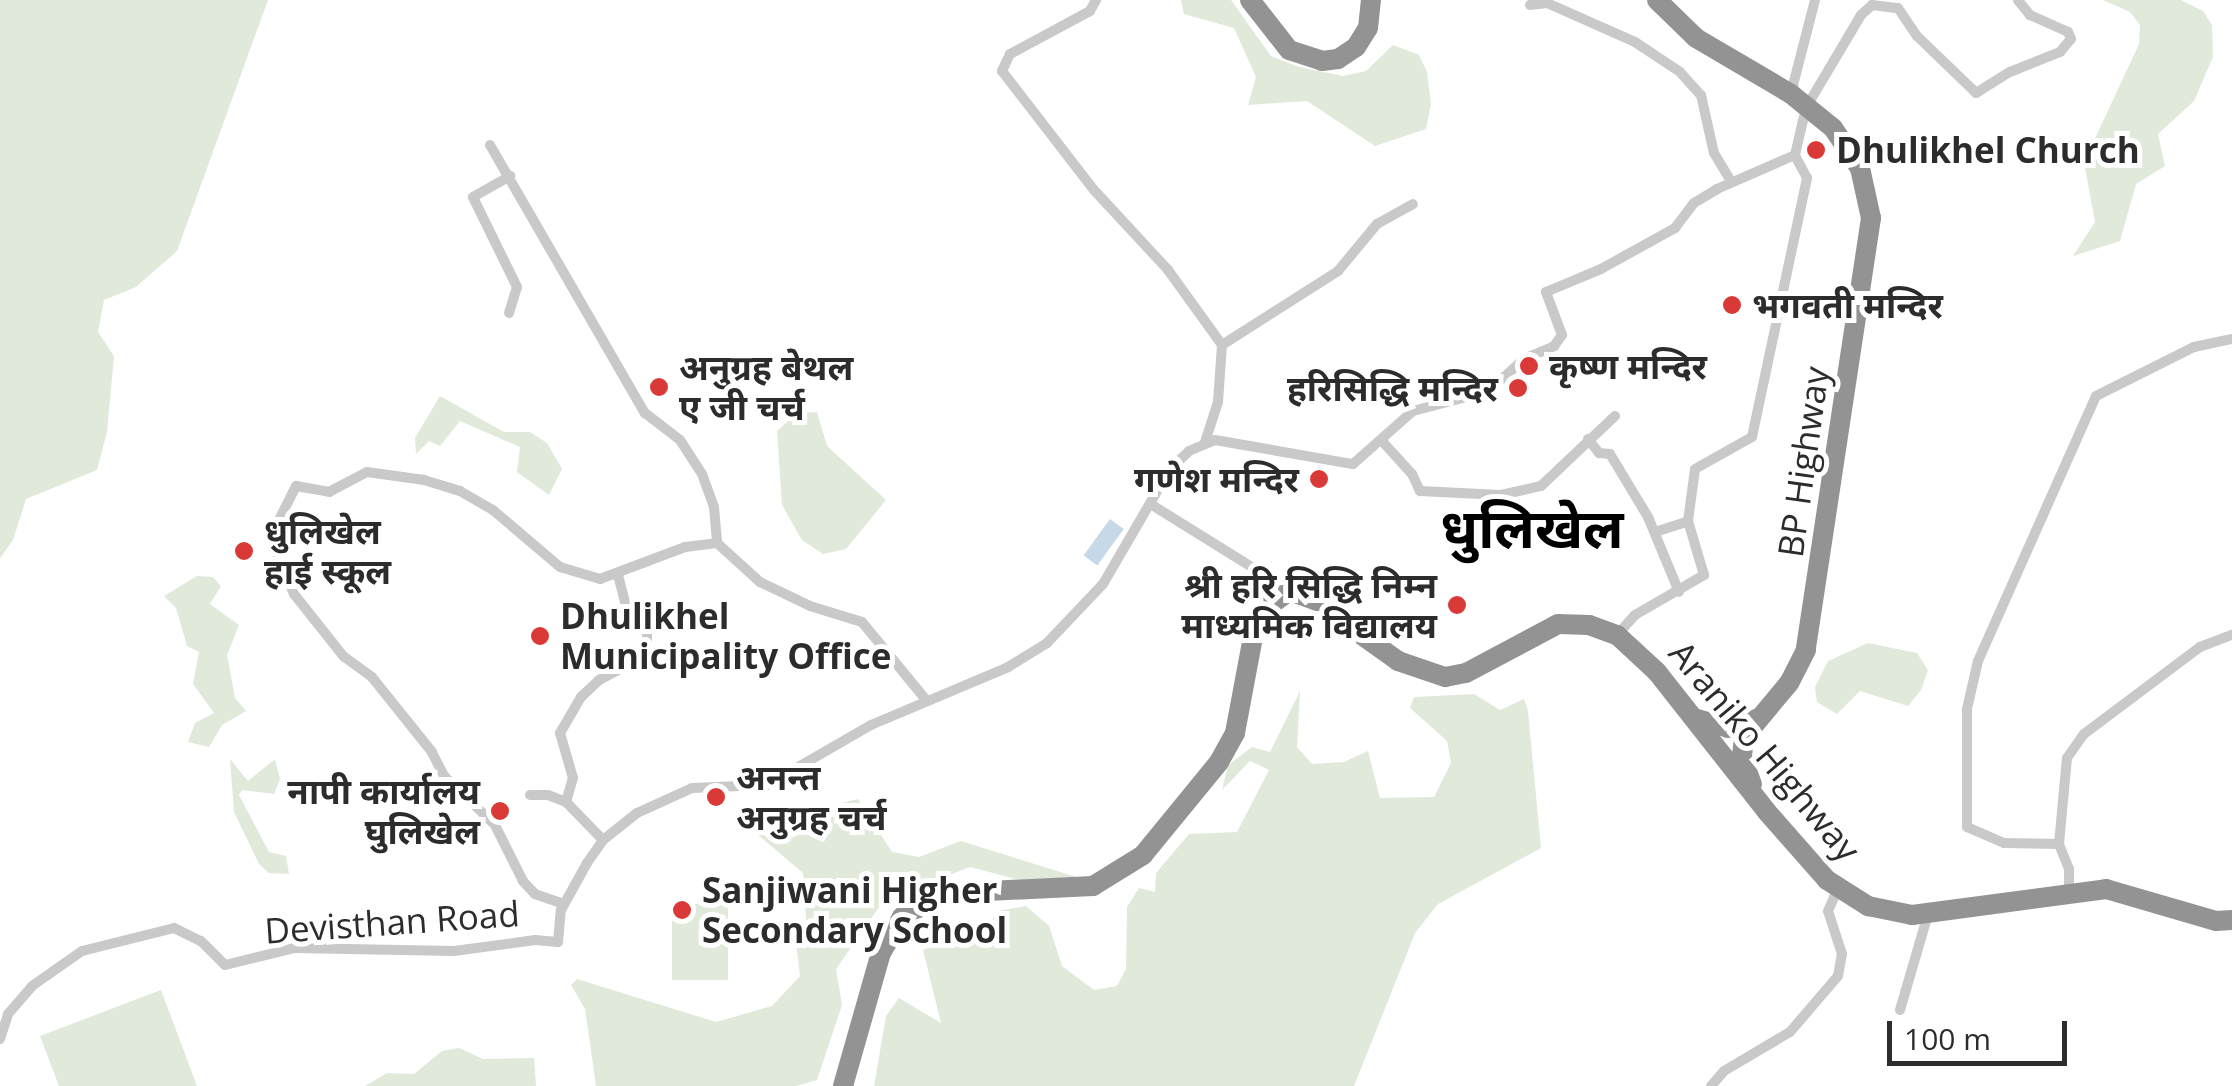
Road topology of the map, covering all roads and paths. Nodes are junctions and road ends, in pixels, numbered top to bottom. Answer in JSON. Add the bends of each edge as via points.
{"nodes":[{"id":1,"x":1096,"y":0,"type":"edge"},
{"id":2,"x":1250,"y":0,"type":"edge"},
{"id":3,"x":1371,"y":0,"type":"edge"},
{"id":4,"x":1657,"y":0,"type":"edge"},
{"id":5,"x":1816,"y":0,"type":"edge"},
{"id":6,"x":2018,"y":0,"type":"edge"},
{"id":7,"x":1898,"y":3,"type":"edge"},
{"id":8,"x":1530,"y":4,"type":"dead end"},
{"id":9,"x":1799,"y":100,"type":"junction"},
{"id":10,"x":490,"y":145,"type":"dead end"},
{"id":11,"x":1795,"y":155,"type":"junction"},
{"id":12,"x":510,"y":176,"type":"junction"},
{"id":13,"x":1731,"y":181,"type":"junction"},
{"id":14,"x":1413,"y":204,"type":"dead end"},
{"id":15,"x":509,"y":313,"type":"dead end"},
{"id":16,"x":2232,"y":340,"type":"edge"},
{"id":17,"x":1222,"y":344,"type":"junction"},
{"id":18,"x":1614,"y":416,"type":"dead end"},
{"id":19,"x":1588,"y":439,"type":"junction"},
{"id":20,"x":1382,"y":440,"type":"junction"},
{"id":21,"x":1205,"y":442,"type":"junction"},
{"id":22,"x":1152,"y":505,"type":"junction"},
{"id":23,"x":1688,"y":521,"type":"junction"},
{"id":24,"x":1654,"y":532,"type":"junction"},
{"id":25,"x":717,"y":543,"type":"junction"},
{"id":26,"x":618,"y":576,"type":"junction"},
{"id":27,"x":1290,"y":591,"type":"junction"},
{"id":28,"x":1679,"y":592,"type":"junction"},
{"id":29,"x":2232,"y":634,"type":"edge"},
{"id":30,"x":1617,"y":635,"type":"junction"},
{"id":31,"x":926,"y":700,"type":"junction"},
{"id":32,"x":1692,"y":717,"type":"junction"},
{"id":33,"x":1758,"y":718,"type":"junction"},
{"id":34,"x":530,"y":795,"type":"dead end"},
{"id":35,"x":566,"y":802,"type":"junction"},
{"id":36,"x":1766,"y":812,"type":"junction"},
{"id":37,"x":603,"y":840,"type":"junction"},
{"id":38,"x":2058,"y":844,"type":"junction"},
{"id":39,"x":1838,"y":889,"type":"junction"},
{"id":40,"x":2069,"y":895,"type":"junction"},
{"id":41,"x":564,"y":904,"type":"junction"},
{"id":42,"x":1928,"y":914,"type":"junction"},
{"id":43,"x":2232,"y":920,"type":"edge"},
{"id":44,"x":1900,"y":1010,"type":"dead end"},
{"id":45,"x":0,"y":1038,"type":"edge"},
{"id":46,"x":843,"y":1086,"type":"edge"},
{"id":47,"x":1711,"y":1086,"type":"edge"}],
"edges":[{"from":1,"to":17,"type":"street","via":[[1090,11],[1010,54],[1002,72]]},
{"from":2,"to":3,"type":"highway","via":[[1290,50],[1322,62],[1356,47],[1368,28]]},
{"from":4,"to":9,"type":"highway","name":"BP Highway","via":[[1696,38]]},
{"from":5,"to":9,"type":"street"},
{"from":6,"to":7,"type":"street","via":[[2071,39],[2060,52],[1976,93],[1917,36]]},
{"from":7,"to":9,"type":"street","via":[[1872,5],[1861,15]]},
{"from":8,"to":13,"type":"street","via":[[1546,3],[1635,42],[1680,72],[1701,94],[1714,153]]},
{"from":9,"to":11,"type":"street"},
{"from":9,"to":33,"type":"highway","name":"BP Highway","via":[[1851,151],[1871,218],[1806,650],[1790,684]]},
{"from":10,"to":12,"type":"street"},
{"from":11,"to":13,"type":"street"},
{"from":11,"to":23,"type":"street","via":[[1806,178],[1752,436],[1694,469]]},
{"from":12,"to":15,"type":"street","via":[[473,197],[518,287]]},
{"from":12,"to":25,"type":"street","via":[[645,413],[680,440],[702,474]]},
{"from":13,"to":20,"type":"street","via":[[1694,203],[1675,228],[1546,292],[1562,335],[1554,346],[1524,358],[1482,394],[1413,410]]},
{"from":14,"to":17,"type":"street","via":[[1377,224],[1338,271]]},
{"from":16,"to":38,"type":"street","via":[[2194,348],[2096,396],[1978,661],[1968,710],[1967,827],[2004,843]]},
{"from":17,"to":21,"type":"street","via":[[1218,402]]},
{"from":18,"to":19,"type":"street"},
{"from":19,"to":20,"type":"street","via":[[1540,486],[1500,494],[1420,491]]},
{"from":19,"to":24,"type":"street","via":[[1599,453],[1610,454]]},
{"from":20,"to":21,"type":"street","via":[[1353,464]]},
{"from":21,"to":22,"type":"street","name":"Devisthan Road","via":[[1177,460]]},
{"from":22,"to":27,"type":"street"},
{"from":22,"to":31,"type":"street","name":"Devisthan Road","via":[[1103,584],[1062,630],[1008,667]]},
{"from":23,"to":24,"type":"street"},
{"from":23,"to":28,"type":"street","via":[[1704,574]]},
{"from":24,"to":28,"type":"street"},
{"from":25,"to":26,"type":"street","via":[[686,547]]},
{"from":25,"to":31,"type":"street","via":[[760,582],[862,622]]},
{"from":26,"to":35,"type":"street","via":[[628,618],[647,631],[647,655],[599,680],[564,721],[560,733],[573,778]]},
{"from":26,"to":41,"type":"street","via":[[571,573],[460,491],[390,472],[367,472],[329,492],[296,486],[276,526],[274,546],[294,594],[344,657],[372,677],[444,776],[495,825],[523,881],[535,894]]},
{"from":27,"to":30,"type":"highway","name":"Araniko Highway","via":[[1314,597],[1410,668],[1445,677],[1466,673],[1558,624]]},
{"from":27,"to":46,"type":"highway","via":[[1255,626],[1236,733],[1143,854],[1093,886],[946,894],[902,917],[881,954]]},
{"from":28,"to":30,"type":"street","via":[[1635,614]]},
{"from":29,"to":38,"type":"street","via":[[2200,647],[2084,734],[2067,758]]},
{"from":30,"to":32,"type":"highway","name":"Araniko Highway"},
{"from":31,"to":37,"type":"street","name":"Devisthan Road","via":[[767,785],[692,788],[637,813]]},
{"from":32,"to":33,"type":"highway","via":[[1728,728]]},
{"from":32,"to":36,"type":"highway","name":"Araniko Highway"},
{"from":33,"to":36,"type":"highway","name":"BP Highway","via":[[1744,736],[1742,757]]},
{"from":34,"to":35,"type":"street"},
{"from":35,"to":37,"type":"street"},
{"from":36,"to":39,"type":"highway","name":"Araniko Highway"},
{"from":37,"to":41,"type":"street","name":"Devisthan Road"},
{"from":38,"to":40,"type":"street","via":[[2069,870]]},
{"from":39,"to":42,"type":"highway","name":"Araniko Highway","via":[[1883,911]]},
{"from":39,"to":47,"type":"street","via":[[1828,911],[1842,954],[1838,976],[1790,1032],[1724,1071]]},
{"from":40,"to":42,"type":"highway","name":"Araniko Highway"},
{"from":40,"to":43,"type":"highway","name":"Araniko Highway","via":[[2106,890],[2216,922]]},
{"from":41,"to":45,"type":"street","name":"Devisthan Road","via":[[558,942],[454,951],[294,948],[225,965],[201,941],[174,928],[118,940],[82,951],[32,986],[8,1014]]},
{"from":42,"to":44,"type":"street"}]}
